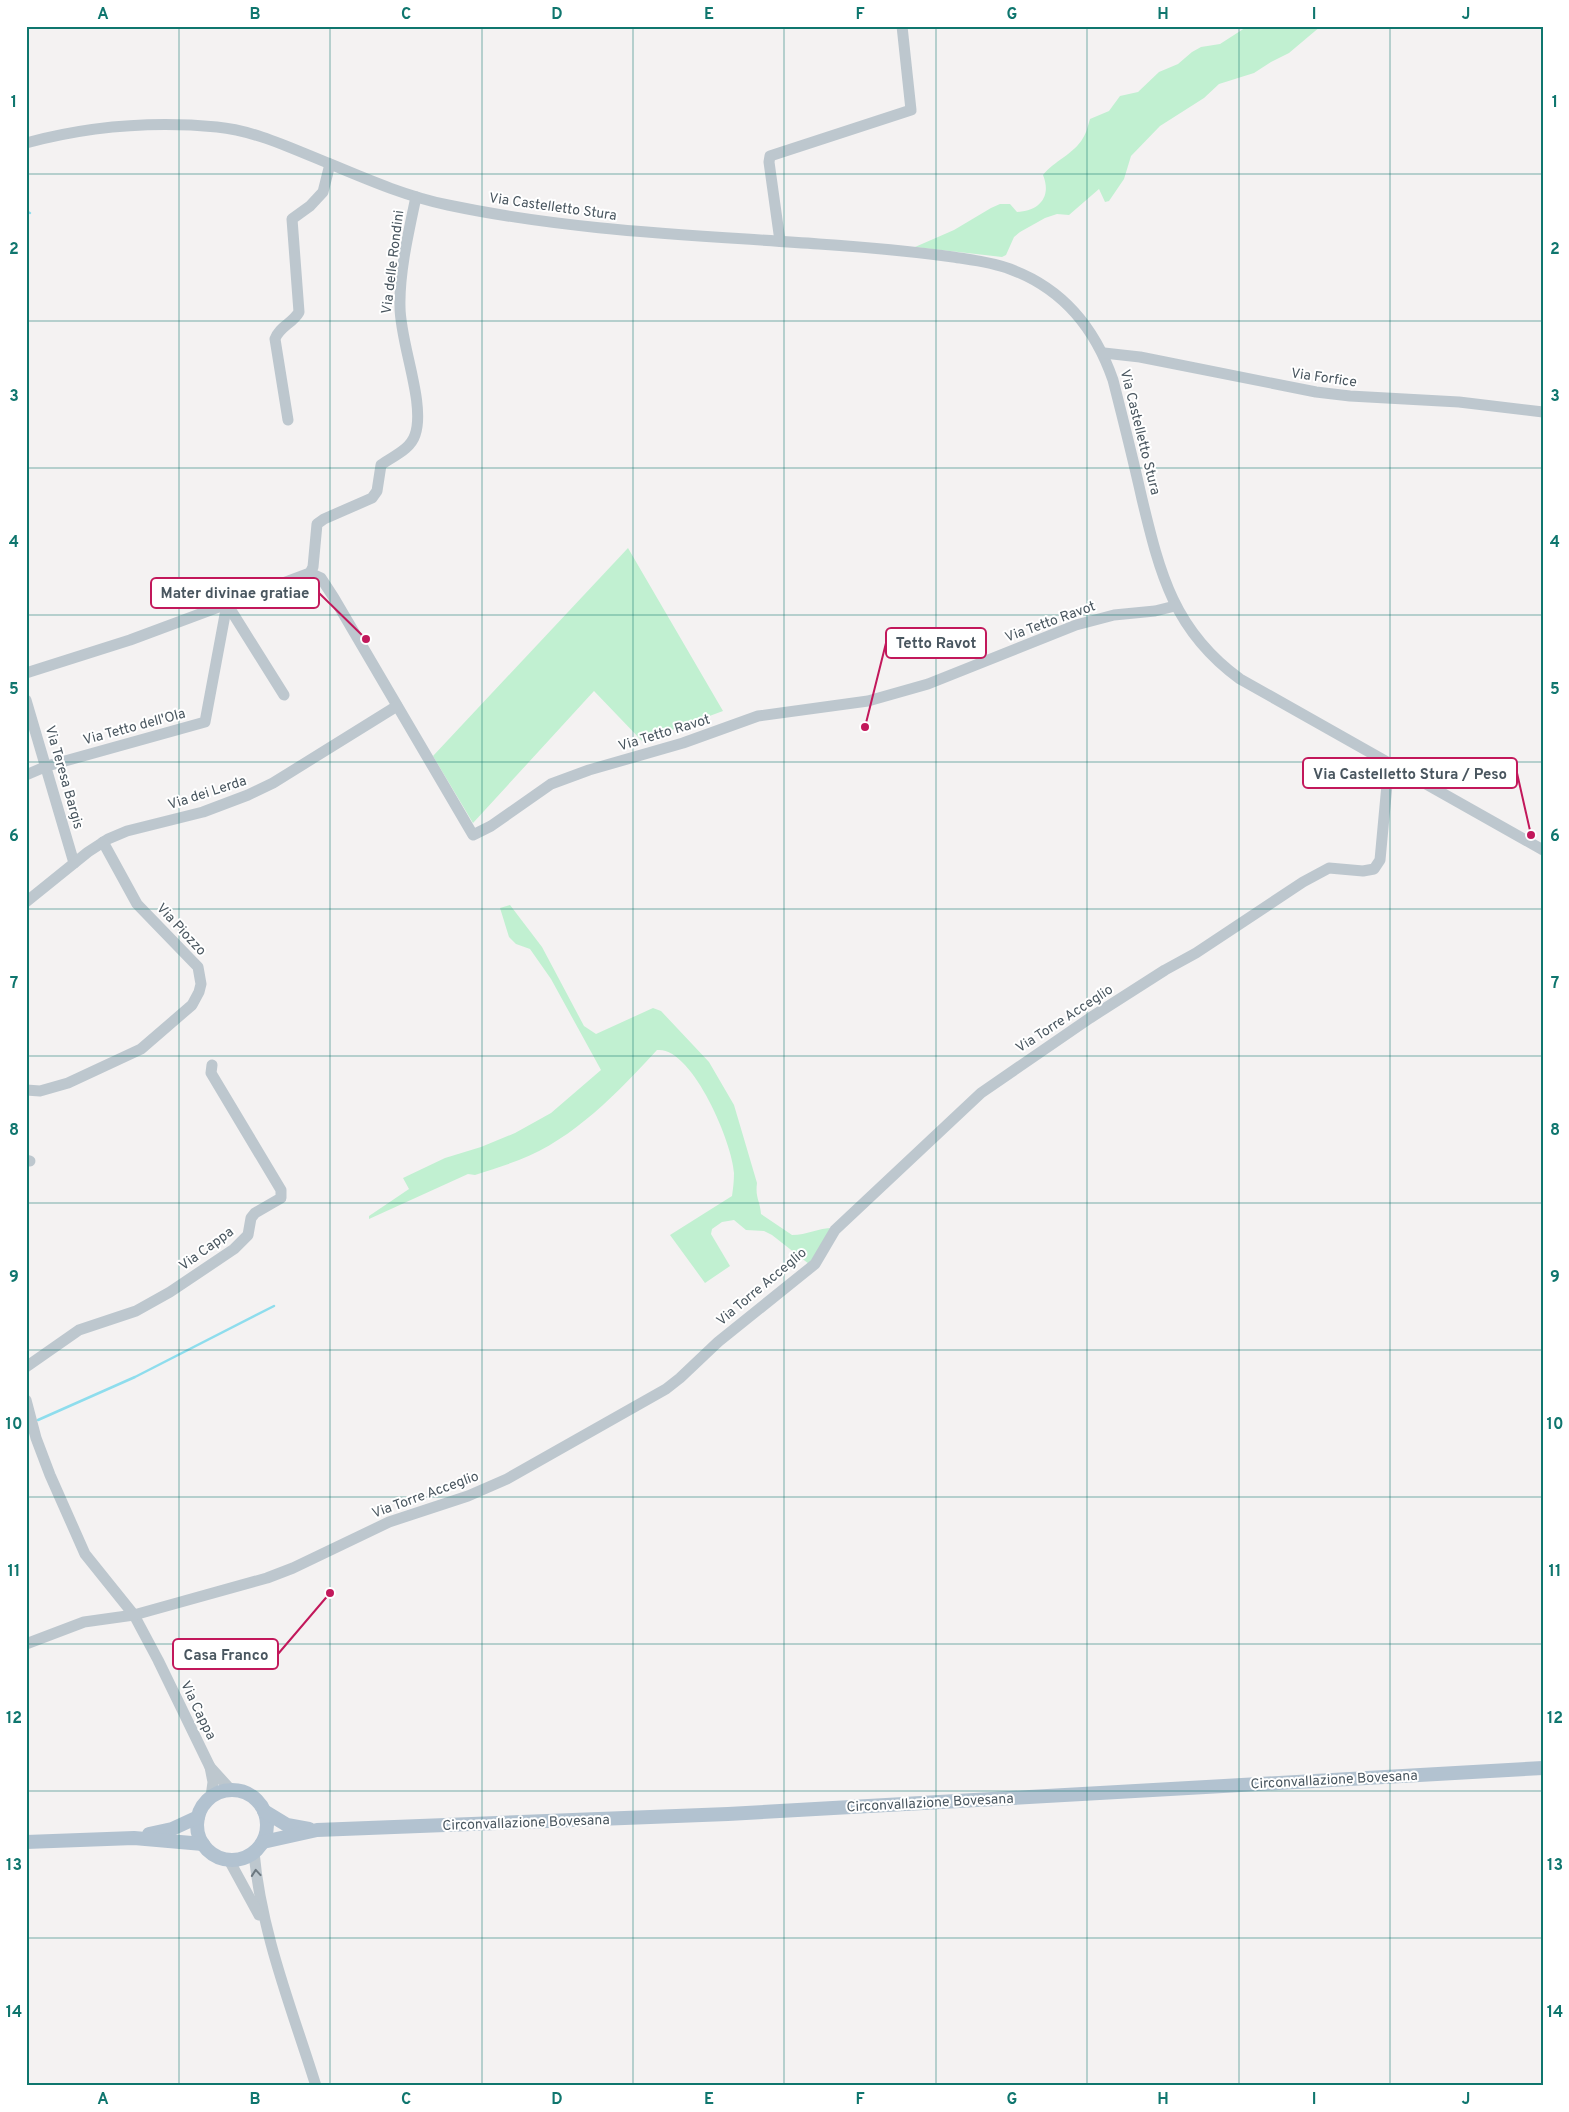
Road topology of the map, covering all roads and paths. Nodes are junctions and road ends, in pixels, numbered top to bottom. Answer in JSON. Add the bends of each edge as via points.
{"nodes":[{"id":1,"x":902,"y":26,"type":"edge"},
{"id":2,"x":26,"y":143,"type":"edge"},
{"id":3,"x":330,"y":164,"type":"junction"},
{"id":4,"x":416,"y":197,"type":"junction"},
{"id":5,"x":780,"y":241,"type":"junction"},
{"id":6,"x":1104,"y":353,"type":"junction"},
{"id":7,"x":1543,"y":412,"type":"edge"},
{"id":8,"x":288,"y":420,"type":"dead end"},
{"id":9,"x":310,"y":573,"type":"junction"},
{"id":10,"x":227,"y":604,"type":"junction"},
{"id":11,"x":1175,"y":606,"type":"junction"},
{"id":12,"x":26,"y":673,"type":"edge"},
{"id":13,"x":284,"y":695,"type":"dead end"},
{"id":14,"x":26,"y":700,"type":"edge"},
{"id":15,"x":397,"y":706,"type":"junction"},
{"id":16,"x":1389,"y":763,"type":"junction"},
{"id":17,"x":47,"y":766,"type":"junction"},
{"id":18,"x":26,"y":775,"type":"edge"},
{"id":19,"x":103,"y":842,"type":"junction"},
{"id":20,"x":1543,"y":850,"type":"edge"},
{"id":21,"x":74,"y":863,"type":"junction"},
{"id":22,"x":26,"y":902,"type":"edge"},
{"id":23,"x":212,"y":1065,"type":"dead end"},
{"id":24,"x":26,"y":1090,"type":"edge"},
{"id":25,"x":26,"y":1367,"type":"edge"},
{"id":26,"x":26,"y":1400,"type":"edge"},
{"id":27,"x":134,"y":1615,"type":"junction"},
{"id":28,"x":26,"y":1644,"type":"edge"},
{"id":29,"x":210,"y":1767,"type":"junction"},
{"id":30,"x":1543,"y":1768,"type":"edge"},
{"id":31,"x":230,"y":1790,"type":"junction"},
{"id":32,"x":210,"y":1797,"type":"junction"},
{"id":33,"x":264,"y":1811,"type":"junction"},
{"id":34,"x":198,"y":1817,"type":"junction"},
{"id":35,"x":317,"y":1830,"type":"junction"},
{"id":36,"x":134,"y":1838,"type":"junction"},
{"id":37,"x":26,"y":1842,"type":"edge"},
{"id":38,"x":203,"y":1844,"type":"junction"},
{"id":39,"x":258,"y":1847,"type":"junction"},
{"id":40,"x":229,"y":1860,"type":"junction"},
{"id":41,"x":266,"y":1928,"type":"junction"},
{"id":42,"x":316,"y":2086,"type":"edge"}],
"edges":[{"from":1,"to":5,"type":"street","via":[[911,110],[770,156]]},
{"from":2,"to":3,"type":"street","name":"Via Castelletto Stura","via":[[65,133],[105,128],[181,124],[244,132]]},
{"from":3,"to":4,"type":"street","name":"Via Castelletto Stura"},
{"from":3,"to":8,"type":"street","via":[[323,192],[292,219],[298,312],[275,339]]},
{"from":4,"to":5,"type":"street","name":"Via Castelletto Stura","via":[[457,207],[588,227]]},
{"from":4,"to":9,"type":"street","name":"Via delle Rondini","via":[[400,305],[406,355],[417,404],[416,433],[406,448],[381,465],[377,491],[372,498],[317,524]]},
{"from":5,"to":6,"type":"street","name":"Via Castelletto Stura","via":[[932,254],[1006,267],[1046,286],[1065,302],[1089,328]]},
{"from":6,"to":7,"type":"street","name":"Via Forfice","via":[[1140,357],[1316,392],[1459,402]]},
{"from":6,"to":11,"type":"street","name":"Via Castelletto Stura","via":[[1114,380],[1156,558]]},
{"from":9,"to":10,"type":"street"},
{"from":9,"to":15,"type":"street","name":"Via Tetto Ravot","via":[[321,578]]},
{"from":10,"to":12,"type":"street","via":[[130,640]]},
{"from":10,"to":13,"type":"street"},
{"from":10,"to":17,"type":"street","name":"Via Tetto dell'Ola","via":[[205,722]]},
{"from":11,"to":15,"type":"street","name":"Via Tetto Ravot","via":[[1114,615],[1076,625],[928,684],[868,701],[758,716],[683,743],[589,770],[552,784],[476,835],[470,833]]},
{"from":11,"to":16,"type":"street","name":"Via Castelletto Stura","via":[[1199,643],[1220,664],[1272,698]]},
{"from":14,"to":17,"type":"street","name":"Via Teresa Bargis"},
{"from":15,"to":19,"type":"street","name":"Via dei Lerda","via":[[273,783],[248,795],[203,812],[127,831]]},
{"from":16,"to":20,"type":"street","name":"Via Castelletto Stura"},
{"from":16,"to":27,"type":"street","name":"Via Torre Acceglio","via":[[1380,860],[1374,869],[1329,868],[1303,882],[1090,1018],[981,1093],[835,1230],[815,1264],[718,1342],[666,1389],[628,1408],[551,1456],[491,1486],[389,1522],[267,1578]]},
{"from":17,"to":18,"type":"street","name":"Via Tetto dell'Ola"},
{"from":17,"to":21,"type":"street","name":"Via Teresa Bargis"},
{"from":19,"to":21,"type":"street","name":"Via dei Lerda"},
{"from":19,"to":24,"type":"street","name":"Via Piozzo","via":[[137,904],[198,967],[199,992],[192,1005],[141,1049],[68,1083],[40,1091]]},
{"from":21,"to":22,"type":"street","name":"Via dei Lerda"},
{"from":23,"to":25,"type":"street","name":"Via Cappa","via":[[211,1073],[281,1190],[281,1198],[251,1218],[248,1235],[234,1249],[170,1292],[136,1311],[79,1330]]},
{"from":26,"to":27,"type":"street","name":"Via Cappa","via":[[36,1438],[85,1554]]},
{"from":27,"to":28,"type":"street","name":"Via Torre Acceglio","via":[[84,1622]]},
{"from":27,"to":29,"type":"street","name":"Via Cappa"},
{"from":29,"to":31,"type":"street"},
{"from":29,"to":32,"type":"street","via":[[213,1782]]},
{"from":30,"to":35,"type":"main road","name":"Circonvallazione Bovesana","via":[[728,1814]]},
{"from":31,"to":32,"type":"main road"},
{"from":31,"to":33,"type":"main road","via":[[251,1795]]},
{"from":32,"to":34,"type":"main road"},
{"from":33,"to":35,"type":"main road","name":"Circonvallazione Bovesana","via":[[287,1824]]},
{"from":33,"to":39,"type":"main road","via":[[266,1832]]},
{"from":34,"to":36,"type":"main road","via":[[172,1829]]},
{"from":34,"to":38,"type":"main road","via":[[197,1827]]},
{"from":35,"to":39,"type":"main road","name":"Circonvallazione Bovesana"},
{"from":36,"to":37,"type":"main road"},
{"from":36,"to":38,"type":"main road"},
{"from":38,"to":40,"type":"main road","via":[[210,1852]]},
{"from":39,"to":40,"type":"main road","via":[[246,1857]]},
{"from":41,"to":39,"type":"street","one_way":true,"via":[[256,1882]]},
{"from":40,"to":41,"type":"street"},
{"from":41,"to":42,"type":"street"}]}
